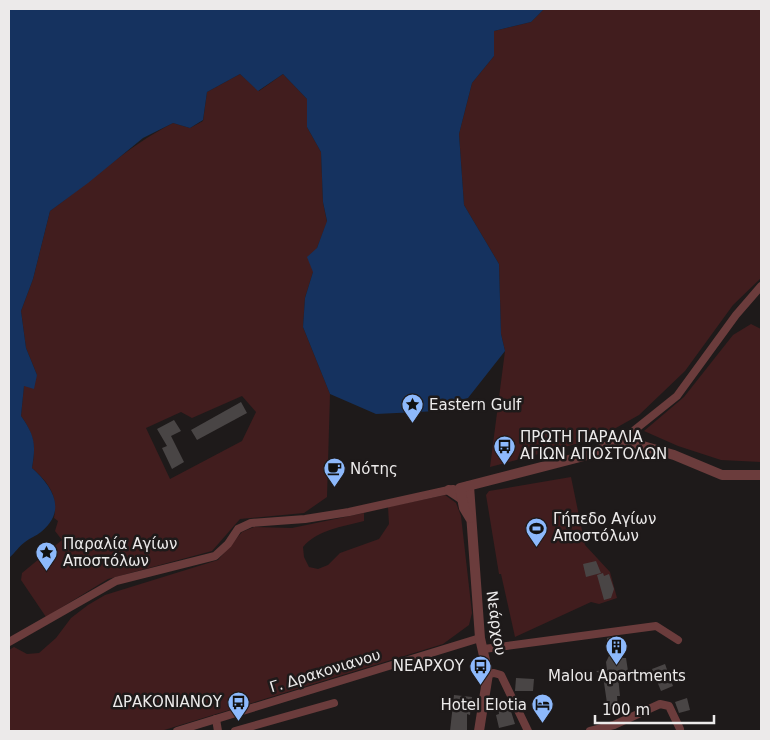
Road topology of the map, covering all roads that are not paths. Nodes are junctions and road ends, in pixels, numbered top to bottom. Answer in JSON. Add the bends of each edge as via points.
{"nodes":[{"id":1,"x":761,"y":286,"type":"edge"},
{"id":2,"x":622,"y":440,"type":"junction"},
{"id":3,"x":761,"y":475,"type":"edge"},
{"id":4,"x":449,"y":490,"type":"joint"},
{"id":5,"x":466,"y":492,"type":"junction"},
{"id":6,"x":480,"y":638,"type":"junction"},
{"id":7,"x":678,"y":640,"type":"dead end"},
{"id":8,"x":9,"y":642,"type":"edge"},
{"id":9,"x":484,"y":648,"type":"junction"},
{"id":10,"x":488,"y":674,"type":"junction"},
{"id":11,"x":334,"y":703,"type":"dead end"},
{"id":12,"x":216,"y":719,"type":"junction"},
{"id":13,"x":680,"y":729,"type":"dead end"},
{"id":14,"x":177,"y":731,"type":"edge"},
{"id":15,"x":218,"y":731,"type":"edge"},
{"id":16,"x":235,"y":731,"type":"edge"},
{"id":17,"x":479,"y":731,"type":"edge"},
{"id":18,"x":528,"y":731,"type":"edge"},
{"id":19,"x":590,"y":731,"type":"edge"}],
"edges":[{"from":1,"to":2,"type":"street","via":[[676,396]]},
{"from":2,"to":3,"type":"street","via":[[674,455],[722,475]]},
{"from":2,"to":5,"type":"street","via":[[584,456],[481,483]]},
{"from":4,"to":5,"type":"street"},
{"from":4,"to":8,"type":"street","via":[[349,512],[243,525],[215,556],[116,581]]},
{"from":5,"to":6,"type":"street","name":"Νεάρχου","via":[[472,507],[470,518]]},
{"from":6,"to":9,"type":"street","name":"Νεάρχου"},
{"from":6,"to":12,"type":"street","name":"Γ. Δρακονιανου"},
{"from":7,"to":9,"type":"street","via":[[656,626]]},
{"from":9,"to":10,"type":"street","name":"Νεάρχου"},
{"from":10,"to":17,"type":"street","name":"Νεάρχου"},
{"from":10,"to":18,"type":"street","via":[[501,676]]},
{"from":11,"to":16,"type":"street"},
{"from":12,"to":14,"type":"street","name":"Γ. Δρακονιανου"},
{"from":12,"to":15,"type":"street"},
{"from":13,"to":19,"type":"street","via":[[669,706],[660,704],[614,725]]}]}
